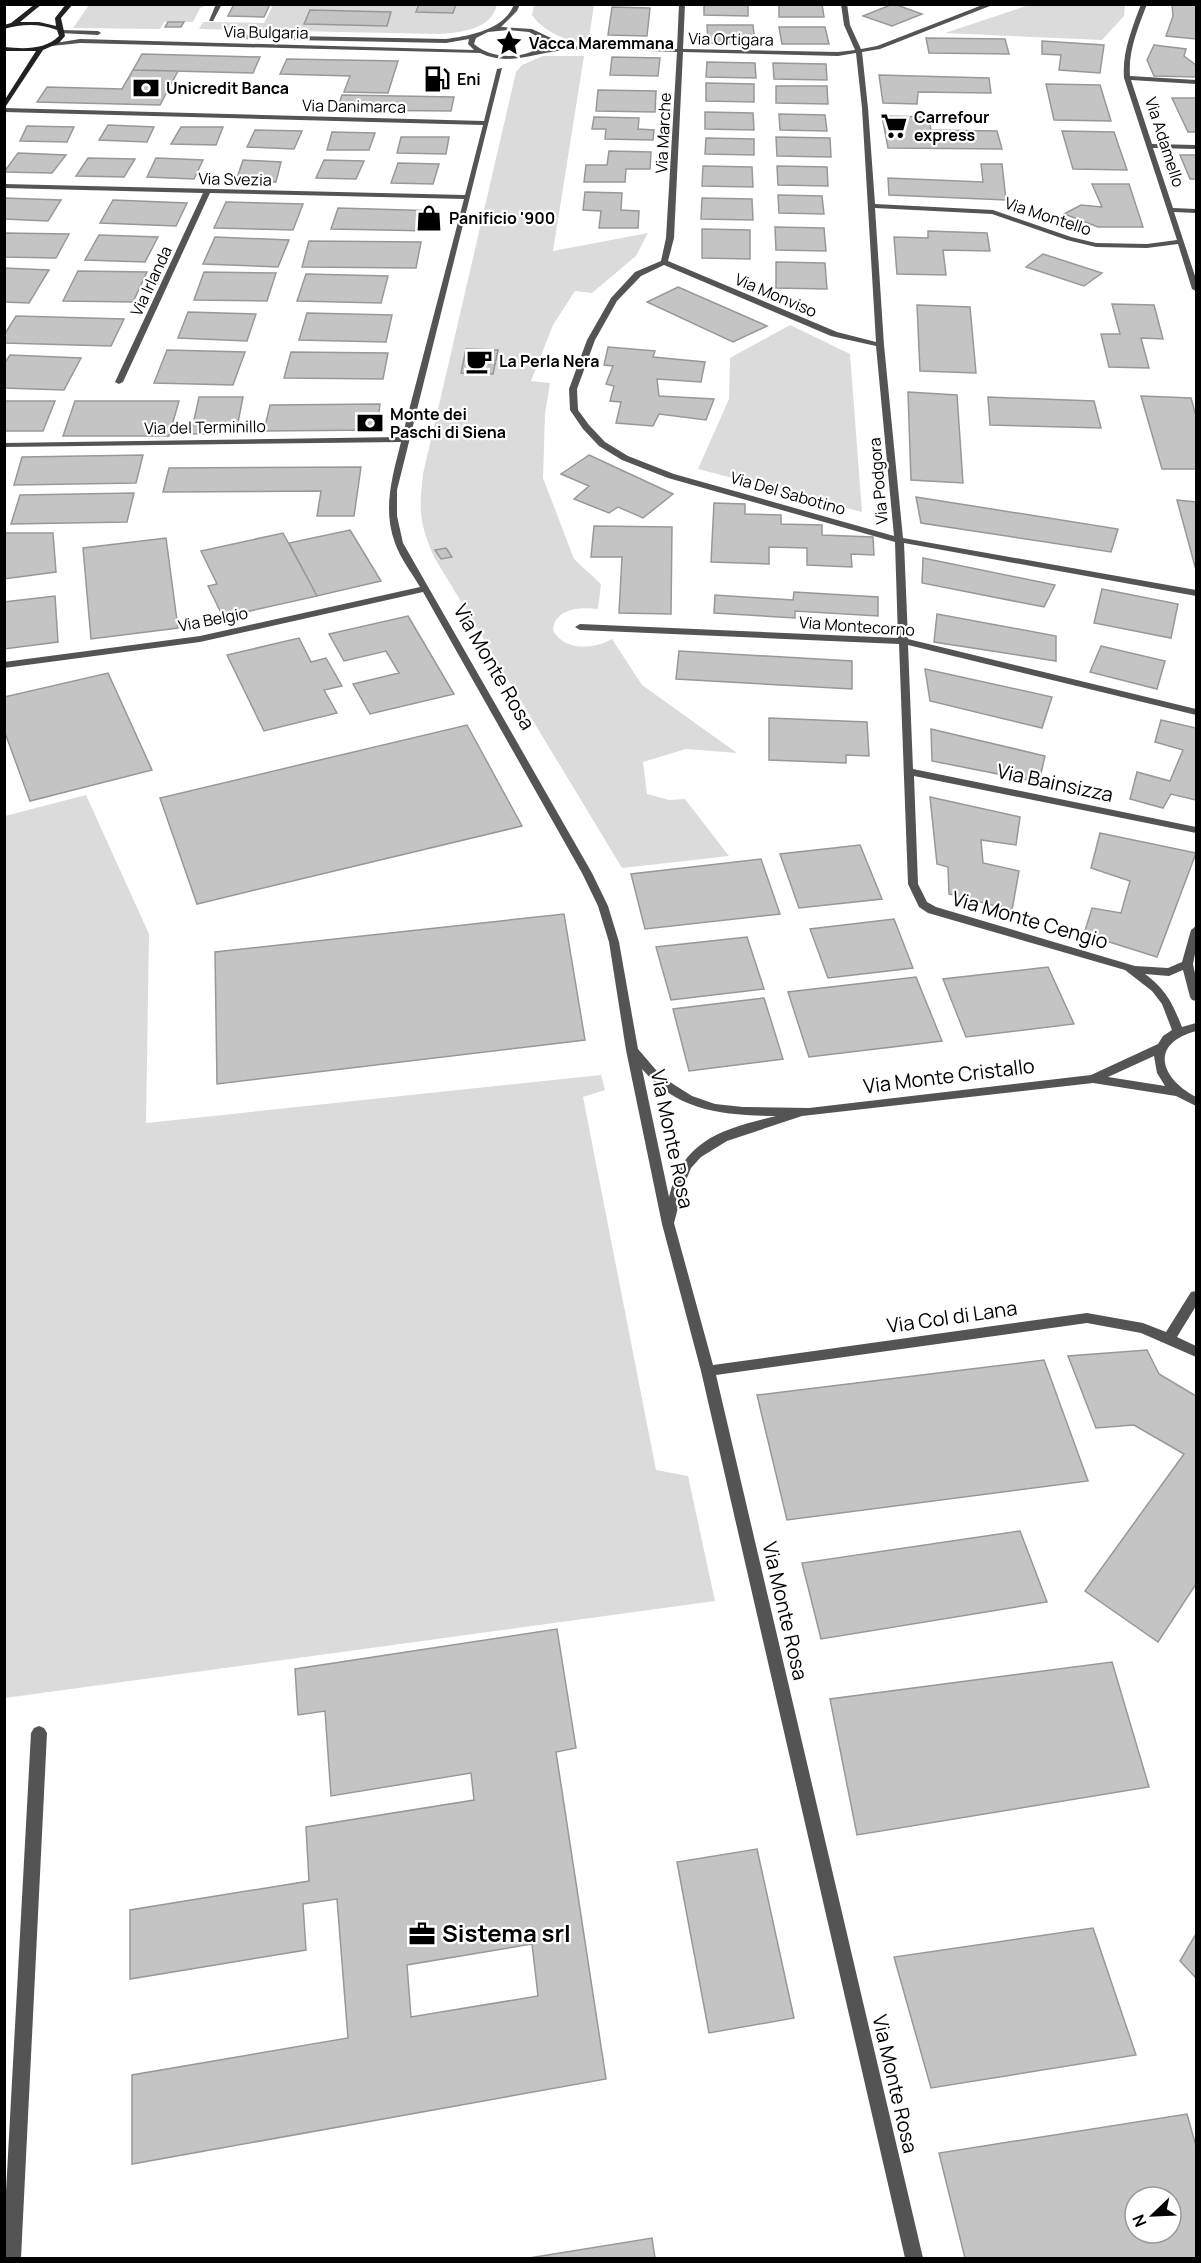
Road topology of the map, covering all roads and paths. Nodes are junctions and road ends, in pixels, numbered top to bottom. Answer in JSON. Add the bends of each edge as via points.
{"nodes":[{"id":1,"x":39,"y":4,"type":"edge"},
{"id":2,"x":70,"y":4,"type":"edge"},
{"id":3,"x":219,"y":4,"type":"edge"},
{"id":4,"x":682,"y":4,"type":"edge"},
{"id":5,"x":844,"y":4,"type":"edge"},
{"id":6,"x":992,"y":4,"type":"edge"},
{"id":7,"x":1144,"y":4,"type":"edge"},
{"id":8,"x":516,"y":7,"type":"edge"},
{"id":9,"x":211,"y":20,"type":"dead end"},
{"id":10,"x":7,"y":27,"type":"edge"},
{"id":11,"x":497,"y":28,"type":"junction"},
{"id":12,"x":60,"y":30,"type":"junction"},
{"id":13,"x":530,"y":30,"type":"junction"},
{"id":14,"x":153,"y":35,"type":"dead end"},
{"id":15,"x":234,"y":36,"type":"dead end"},
{"id":16,"x":473,"y":37,"type":"junction"},
{"id":17,"x":547,"y":39,"type":"junction"},
{"id":18,"x":52,"y":44,"type":"junction"},
{"id":19,"x":41,"y":48,"type":"junction"},
{"id":20,"x":567,"y":48,"type":"junction"},
{"id":21,"x":4,"y":49,"type":"edge"},
{"id":22,"x":479,"y":52,"type":"junction"},
{"id":23,"x":534,"y":52,"type":"junction"},
{"id":24,"x":681,"y":52,"type":"junction"},
{"id":25,"x":859,"y":52,"type":"junction"},
{"id":26,"x":490,"y":55,"type":"junction"},
{"id":27,"x":500,"y":69,"type":"junction"},
{"id":28,"x":1127,"y":78,"type":"junction"},
{"id":29,"x":1197,"y":82,"type":"edge"},
{"id":30,"x":4,"y":108,"type":"edge"},
{"id":31,"x":486,"y":123,"type":"junction"},
{"id":32,"x":1149,"y":146,"type":"junction"},
{"id":33,"x":1197,"y":147,"type":"edge"},
{"id":34,"x":4,"y":186,"type":"edge"},
{"id":35,"x":207,"y":192,"type":"junction"},
{"id":36,"x":466,"y":197,"type":"junction"},
{"id":37,"x":870,"y":206,"type":"junction"},
{"id":38,"x":1170,"y":210,"type":"junction"},
{"id":39,"x":1197,"y":211,"type":"edge"},
{"id":40,"x":1181,"y":242,"type":"junction"},
{"id":41,"x":664,"y":262,"type":"junction"},
{"id":42,"x":1197,"y":289,"type":"edge"},
{"id":43,"x":880,"y":345,"type":"junction"},
{"id":44,"x":119,"y":382,"type":"dead end"},
{"id":45,"x":406,"y":439,"type":"junction"},
{"id":46,"x":4,"y":445,"type":"edge"},
{"id":47,"x":899,"y":540,"type":"junction"},
{"id":48,"x":425,"y":589,"type":"junction"},
{"id":49,"x":1197,"y":593,"type":"edge"},
{"id":50,"x":580,"y":627,"type":"dead end"},
{"id":51,"x":903,"y":641,"type":"junction"},
{"id":52,"x":4,"y":665,"type":"edge"},
{"id":53,"x":1197,"y":712,"type":"edge"},
{"id":54,"x":907,"y":771,"type":"junction"},
{"id":55,"x":1197,"y":830,"type":"edge"},
{"id":56,"x":923,"y":904,"type":"joint"},
{"id":57,"x":1197,"y":930,"type":"edge"},
{"id":58,"x":1187,"y":964,"type":"junction"},
{"id":59,"x":1129,"y":967,"type":"junction"},
{"id":60,"x":1193,"y":981,"type":"edge"},
{"id":61,"x":1197,"y":998,"type":"edge"},
{"id":62,"x":1197,"y":1027,"type":"edge"},
{"id":63,"x":1178,"y":1032,"type":"junction"},
{"id":64,"x":1160,"y":1048,"type":"junction"},
{"id":65,"x":632,"y":1050,"type":"junction"},
{"id":66,"x":1093,"y":1079,"type":"junction"},
{"id":67,"x":1178,"y":1092,"type":"junction"},
{"id":68,"x":1194,"y":1102,"type":"edge"},
{"id":69,"x":809,"y":1112,"type":"junction"},
{"id":70,"x":668,"y":1224,"type":"junction"},
{"id":71,"x":1197,"y":1296,"type":"edge"},
{"id":72,"x":1169,"y":1339,"type":"junction"},
{"id":73,"x":1197,"y":1352,"type":"edge"},
{"id":74,"x":708,"y":1371,"type":"junction"},
{"id":75,"x":39,"y":1733,"type":"dead end"},
{"id":76,"x":12,"y":2259,"type":"edge"},
{"id":77,"x":914,"y":2259,"type":"edge"}],
"edges":[{"from":1,"to":10,"type":"street"},
{"from":2,"to":12,"type":"street","via":[[58,18]]},
{"from":3,"to":9,"type":"street"},
{"from":4,"to":24,"type":"street","name":"Via Marche"},
{"from":5,"to":25,"type":"street","name":"Via Podgora","via":[[847,25]]},
{"from":6,"to":25,"type":"street","name":"Via Ortigara"},
{"from":7,"to":28,"type":"street","name":"Via Adamello","via":[[1130,41]]},
{"from":8,"to":11,"type":"street"},
{"from":8,"to":13,"type":"street","via":[[519,21]]},
{"from":10,"to":12,"type":"street","via":[[44,24]]},
{"from":11,"to":13,"type":"street"},
{"from":11,"to":16,"type":"street"},
{"from":12,"to":14,"type":"street"},
{"from":12,"to":18,"type":"street","via":[[62,36]]},
{"from":13,"to":17,"type":"street"},
{"from":15,"to":16,"type":"street","name":"Via Bulgaria","via":[[446,41]]},
{"from":16,"to":22,"type":"street","via":[[471,44]]},
{"from":17,"to":20,"type":"street"},
{"from":17,"to":23,"type":"street","via":[[544,48]]},
{"from":18,"to":19,"type":"street"},
{"from":18,"to":22,"type":"street","name":"Via Bulgaria","via":[[80,41]]},
{"from":19,"to":21,"type":"street"},
{"from":19,"to":30,"type":"street"},
{"from":20,"to":23,"type":"street"},
{"from":20,"to":24,"type":"street","name":"Via Ortigara"},
{"from":22,"to":26,"type":"street"},
{"from":23,"to":26,"type":"street"},
{"from":23,"to":27,"type":"street"},
{"from":24,"to":25,"type":"street","name":"Via Ortigara"},
{"from":24,"to":41,"type":"street","name":"Via Marche","via":[[670,238]]},
{"from":25,"to":37,"type":"street","name":"Via Podgora"},
{"from":26,"to":27,"type":"street"},
{"from":27,"to":31,"type":"street","name":"Via Monte Rosa"},
{"from":28,"to":29,"type":"street"},
{"from":28,"to":32,"type":"street","name":"Via Adamello"},
{"from":30,"to":31,"type":"street","name":"Via Danimarca"},
{"from":31,"to":36,"type":"street","name":"Via Monte Rosa"},
{"from":32,"to":33,"type":"street"},
{"from":32,"to":38,"type":"street","name":"Via Adamello"},
{"from":34,"to":35,"type":"street","name":"Via Svezia"},
{"from":35,"to":36,"type":"street","name":"Via Svezia"},
{"from":35,"to":44,"type":"street","name":"Via Irlanda"},
{"from":36,"to":45,"type":"street","name":"Via Monte Rosa"},
{"from":37,"to":40,"type":"street","name":"Via Montello","via":[[993,212],[1096,245]]},
{"from":37,"to":43,"type":"street","name":"Via Podgora"},
{"from":38,"to":39,"type":"street"},
{"from":38,"to":40,"type":"street","name":"Via Adamello"},
{"from":40,"to":42,"type":"street","name":"Via Adamello"},
{"from":41,"to":43,"type":"street","name":"Via Monviso","via":[[834,334]]},
{"from":41,"to":47,"type":"street","name":"Via Del Sabotino","via":[[638,274],[614,300],[591,340],[573,389],[574,410],[586,427],[625,459],[670,476]]},
{"from":43,"to":47,"type":"street","name":"Via Podgora"},
{"from":45,"to":46,"type":"street","name":"Via del Terminillo"},
{"from":45,"to":48,"type":"street","name":"Via Monte Rosa","via":[[393,490],[393,516],[399,543]]},
{"from":47,"to":49,"type":"street","name":"Via Del Sabotino"},
{"from":47,"to":51,"type":"street","name":"Via Podgora"},
{"from":48,"to":52,"type":"street","name":"Via Belgio","via":[[200,639]]},
{"from":48,"to":65,"type":"street","name":"Via Monte Rosa","via":[[603,906],[614,942]]},
{"from":50,"to":51,"type":"street","name":"Via Montecorno"},
{"from":51,"to":53,"type":"street","name":"Via Montecorno"},
{"from":51,"to":54,"type":"street","name":"Via Podgora"},
{"from":54,"to":55,"type":"street","name":"Via Bainsizza"},
{"from":54,"to":56,"type":"street","name":"Via Podgora","via":[[913,884]]},
{"from":56,"to":59,"type":"street","name":"Via Monte Cengio","via":[[956,918]]},
{"from":57,"to":58,"type":"street"},
{"from":58,"to":59,"type":"street","name":"Via Monte Cengio","via":[[1155,973]]},
{"from":58,"to":60,"type":"street"},
{"from":59,"to":63,"type":"street","name":"Via Monte Cengio","via":[[1156,988],[1167,1003]]},
{"from":60,"to":61,"type":"street"},
{"from":62,"to":63,"type":"street","name":"Via Monte Cristallo"},
{"from":63,"to":64,"type":"street","name":"Via Monte Cristallo"},
{"from":64,"to":66,"type":"street","name":"Via Monte Cristallo"},
{"from":64,"to":67,"type":"street","name":"Via Monte Cristallo","via":[[1161,1070]]},
{"from":65,"to":69,"type":"street","via":[[658,1080],[687,1099],[714,1108]]},
{"from":65,"to":70,"type":"street","name":"Via Monte Rosa"},
{"from":66,"to":67,"type":"street","name":"Via Monte Cristallo"},
{"from":66,"to":69,"type":"street","name":"Via Monte Cristallo"},
{"from":67,"to":68,"type":"street","name":"Via Monte Cristallo"},
{"from":69,"to":70,"type":"street","via":[[724,1137],[701,1150],[686,1166]]},
{"from":70,"to":74,"type":"street","name":"Via Monte Rosa"},
{"from":71,"to":72,"type":"street"},
{"from":72,"to":73,"type":"street","name":"Via Col di Lana"},
{"from":72,"to":74,"type":"street","name":"Via Col di Lana","via":[[1143,1328],[1087,1318]]},
{"from":74,"to":77,"type":"street","name":"Via Monte Rosa"},
{"from":75,"to":76,"type":"street"}]}
